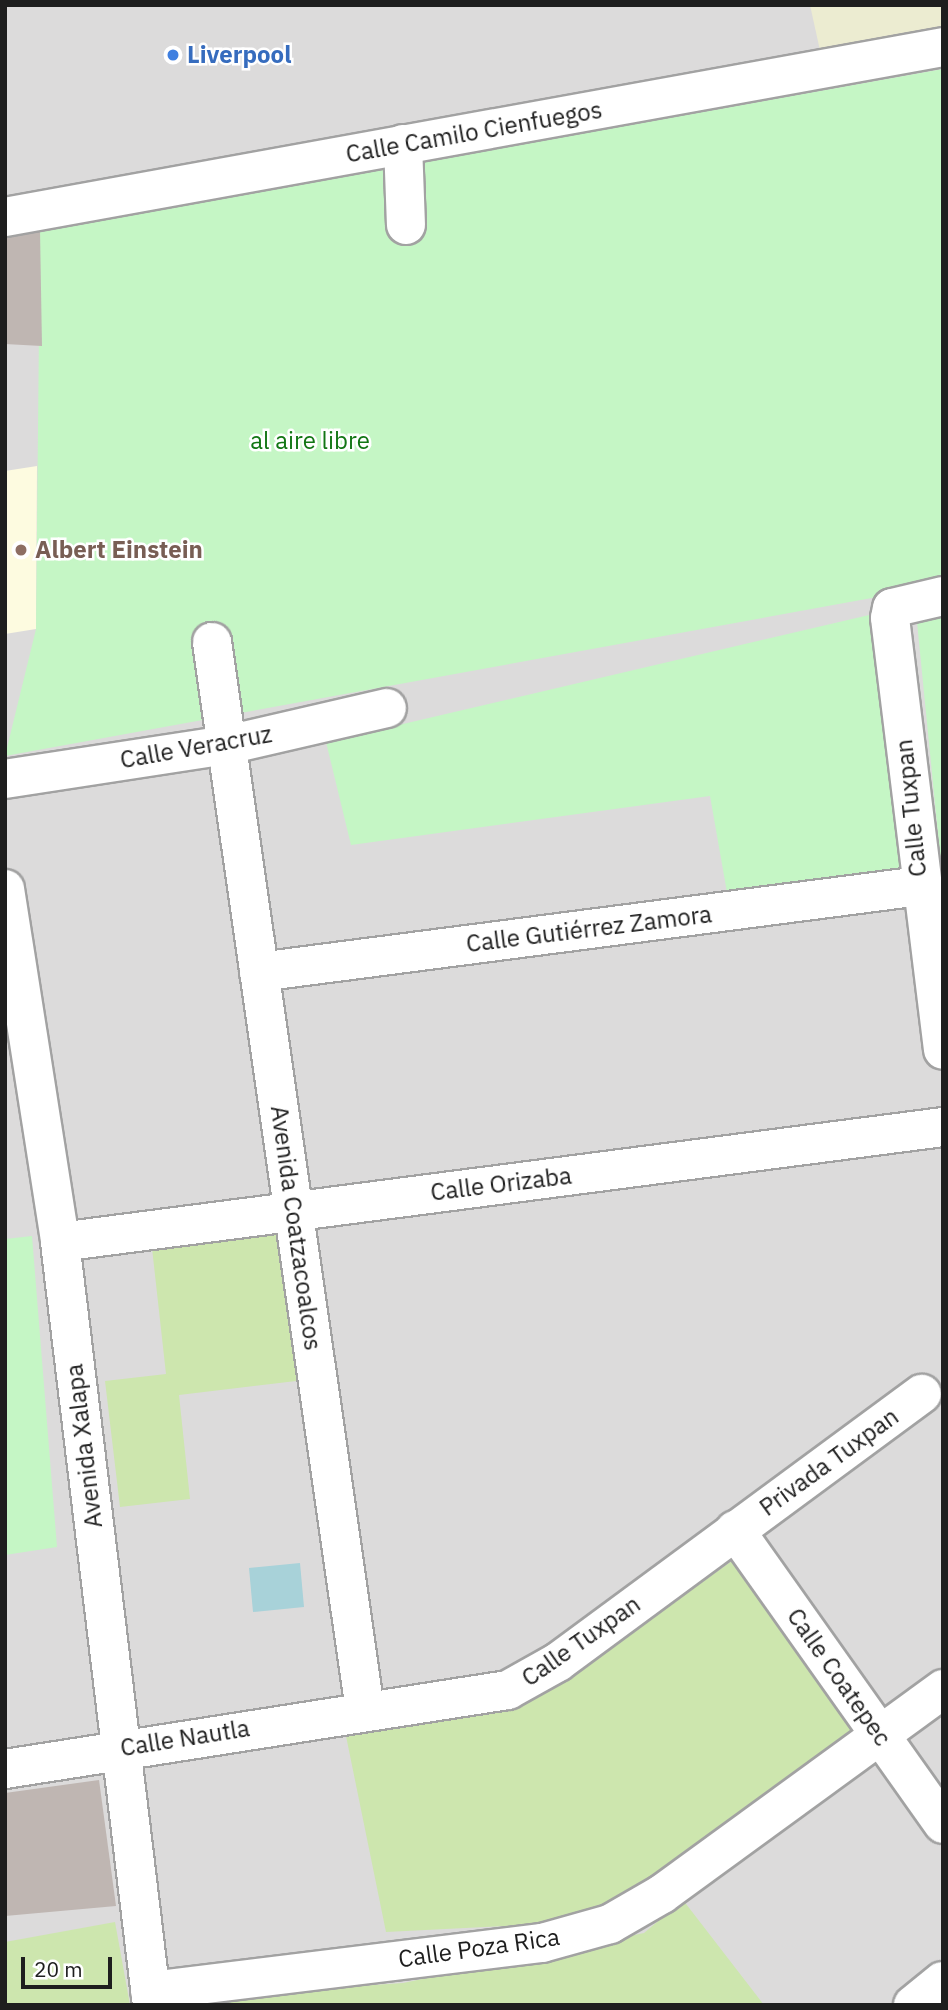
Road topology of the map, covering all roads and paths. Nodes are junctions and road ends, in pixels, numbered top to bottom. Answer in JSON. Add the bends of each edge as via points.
{"nodes":[{"id":1,"x":943,"y":47,"type":"edge"},
{"id":2,"x":403,"y":144,"type":"junction"},
{"id":3,"x":5,"y":217,"type":"edge"},
{"id":4,"x":406,"y":225,"type":"dead end"},
{"id":5,"x":943,"y":596,"type":"edge"},
{"id":6,"x":212,"y":642,"type":"dead end"},
{"id":7,"x":387,"y":708,"type":"dead end"},
{"id":8,"x":227,"y":746,"type":"junction"},
{"id":9,"x":5,"y":779,"type":"edge"},
{"id":10,"x":920,"y":886,"type":"junction"},
{"id":11,"x":5,"y":889,"type":"edge"},
{"id":12,"x":259,"y":972,"type":"junction"},
{"id":13,"x":943,"y":1050,"type":"edge"},
{"id":14,"x":943,"y":1126,"type":"edge"},
{"id":15,"x":293,"y":1212,"type":"junction"},
{"id":16,"x":60,"y":1242,"type":"junction"},
{"id":17,"x":922,"y":1394,"type":"dead end"},
{"id":18,"x":734,"y":1530,"type":"junction"},
{"id":19,"x":943,"y":1689,"type":"edge"},
{"id":20,"x":365,"y":1711,"type":"junction"},
{"id":21,"x":880,"y":1735,"type":"junction"},
{"id":22,"x":121,"y":1748,"type":"junction"},
{"id":23,"x":5,"y":1769,"type":"edge"},
{"id":24,"x":943,"y":1824,"type":"edge"},
{"id":25,"x":943,"y":1981,"type":"edge"},
{"id":26,"x":151,"y":1998,"type":"edge"},
{"id":27,"x":913,"y":2005,"type":"edge"}],
"edges":[{"from":1,"to":2,"type":"street","name":"Calle Camilo Cienfuegos"},
{"from":2,"to":3,"type":"street","name":"Calle Camilo Cienfuegos"},
{"from":2,"to":4,"type":"street"},
{"from":5,"to":10,"type":"street","name":"Calle Tuxpan","via":[[892,608]]},
{"from":6,"to":8,"type":"street","name":"Avenida Coatzacoalcos"},
{"from":7,"to":8,"type":"street","name":"Calle Veracruz"},
{"from":8,"to":9,"type":"street","name":"Calle Veracruz"},
{"from":8,"to":12,"type":"street","name":"Avenida Coatzacoalcos"},
{"from":10,"to":12,"type":"street","name":"Calle Gutiérrez Zamora"},
{"from":10,"to":13,"type":"street","name":"Calle Tuxpan"},
{"from":11,"to":16,"type":"street","name":"Avenida Xalapa"},
{"from":12,"to":15,"type":"street","name":"Avenida Coatzacoalcos"},
{"from":14,"to":15,"type":"street","name":"Calle Orizaba"},
{"from":15,"to":16,"type":"street","name":"Calle Orizaba"},
{"from":15,"to":20,"type":"street","name":"Avenida Coatzacoalcos"},
{"from":16,"to":22,"type":"street","name":"Avenida Xalapa"},
{"from":17,"to":18,"type":"street","name":"Privada Tuxpan"},
{"from":18,"to":20,"type":"street","name":"Calle Tuxpan","via":[[558,1662],[508,1690]]},
{"from":18,"to":21,"type":"street","name":"Calle Coatepec"},
{"from":19,"to":21,"type":"street","name":"Calle Poza Rica"},
{"from":20,"to":22,"type":"street","name":"Calle Nautla"},
{"from":21,"to":24,"type":"street","name":"Calle Coatepec"},
{"from":21,"to":26,"type":"street","name":"Calle Poza Rica","via":[[662,1894],[610,1924],[542,1943]]},
{"from":22,"to":23,"type":"street","name":"Calle Nautla"},
{"from":22,"to":26,"type":"street","name":"Avenida Xalapa"},
{"from":25,"to":27,"type":"street"}]}
